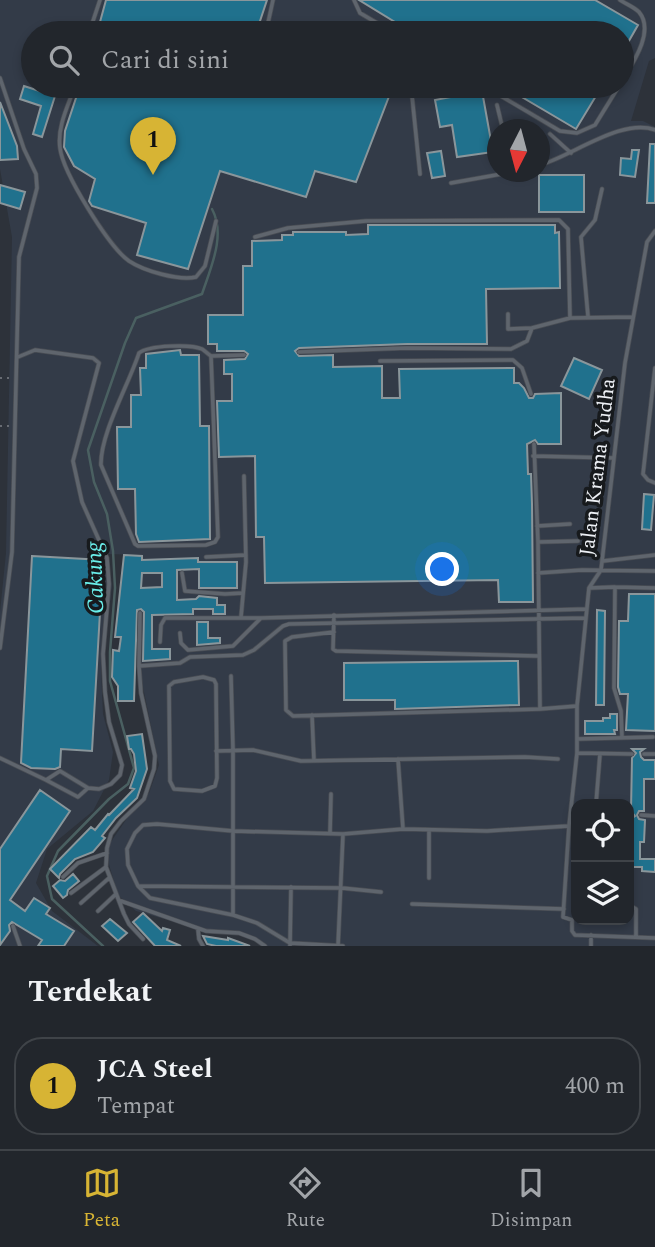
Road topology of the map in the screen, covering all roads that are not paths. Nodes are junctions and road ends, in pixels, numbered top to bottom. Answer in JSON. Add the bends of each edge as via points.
{"nodes":[{"id":1,"x":100,"y":0,"type":"edge"},
{"id":2,"x":274,"y":0,"type":"edge"},
{"id":3,"x":354,"y":0,"type":"edge"},
{"id":4,"x":620,"y":0,"type":"edge"},
{"id":5,"x":93,"y":21,"type":"edge"},
{"id":6,"x":269,"y":21,"type":"edge"},
{"id":7,"x":374,"y":21,"type":"edge"},
{"id":8,"x":634,"y":61,"type":"edge"},
{"id":9,"x":0,"y":78,"type":"edge"},
{"id":10,"x":71,"y":98,"type":"edge"},
{"id":11,"x":412,"y":98,"type":"edge"},
{"id":12,"x":504,"y":98,"type":"edge"},
{"id":13,"x":612,"y":98,"type":"edge"},
{"id":14,"x":497,"y":105,"type":"dead end"},
{"id":15,"x":500,"y":119,"type":"edge"},
{"id":16,"x":655,"y":130,"type":"edge"},
{"id":17,"x":550,"y":134,"type":"dead end"},
{"id":18,"x":571,"y":153,"type":"junction"},
{"id":19,"x":550,"y":160,"type":"edge"},
{"id":20,"x":420,"y":174,"type":"dead end"},
{"id":21,"x":487,"y":177,"type":"edge"},
{"id":22,"x":451,"y":183,"type":"dead end"},
{"id":23,"x":602,"y":189,"type":"dead end"},
{"id":24,"x":216,"y":221,"type":"dead end"},
{"id":25,"x":655,"y":231,"type":"edge"},
{"id":26,"x":255,"y":237,"type":"dead end"},
{"id":27,"x":508,"y":314,"type":"dead end"},
{"id":28,"x":588,"y":316,"type":"junction"},
{"id":29,"x":633,"y":317,"type":"junction"},
{"id":30,"x":570,"y":318,"type":"junction"},
{"id":31,"x":531,"y":328,"type":"junction"},
{"id":32,"x":299,"y":352,"type":"dead end"},
{"id":33,"x":244,"y":355,"type":"dead end"},
{"id":34,"x":211,"y":356,"type":"junction"},
{"id":35,"x":18,"y":357,"type":"junction"},
{"id":36,"x":380,"y":361,"type":"dead end"},
{"id":37,"x":655,"y":368,"type":"edge"},
{"id":38,"x":531,"y":394,"type":"dead end"},
{"id":39,"x":534,"y":444,"type":"dead end"},
{"id":40,"x":533,"y":456,"type":"junction"},
{"id":41,"x":614,"y":458,"type":"junction"},
{"id":42,"x":244,"y":476,"type":"dead end"},
{"id":43,"x":655,"y":483,"type":"edge"},
{"id":44,"x":570,"y":524,"type":"dead end"},
{"id":45,"x":537,"y":526,"type":"junction"},
{"id":46,"x":578,"y":541,"type":"dead end"},
{"id":47,"x":538,"y":542,"type":"junction"},
{"id":48,"x":246,"y":555,"type":"junction"},
{"id":49,"x":655,"y":555,"type":"edge"},
{"id":50,"x":206,"y":557,"type":"dead end"},
{"id":51,"x":603,"y":561,"type":"junction"},
{"id":52,"x":601,"y":570,"type":"junction"},
{"id":53,"x":655,"y":571,"type":"edge"},
{"id":54,"x":182,"y":573,"type":"dead end"},
{"id":55,"x":538,"y":573,"type":"junction"},
{"id":56,"x":615,"y":587,"type":"junction"},
{"id":57,"x":589,"y":588,"type":"junction"},
{"id":58,"x":655,"y":588,"type":"edge"},
{"id":59,"x":243,"y":593,"type":"junction"},
{"id":60,"x":587,"y":609,"type":"junction"},
{"id":61,"x":539,"y":611,"type":"junction"},
{"id":62,"x":140,"y":613,"type":"dead end"},
{"id":63,"x":334,"y":615,"type":"junction"},
{"id":64,"x":241,"y":617,"type":"junction"},
{"id":65,"x":261,"y":618,"type":"junction"},
{"id":66,"x":586,"y":618,"type":"junction"},
{"id":67,"x":538,"y":620,"type":"junction"},
{"id":68,"x":334,"y":623,"type":"junction"},
{"id":69,"x":180,"y":632,"type":"dead end"},
{"id":70,"x":334,"y":632,"type":"junction"},
{"id":71,"x":160,"y":642,"type":"dead end"},
{"id":72,"x":0,"y":648,"type":"edge"},
{"id":73,"x":539,"y":656,"type":"junction"},
{"id":74,"x":139,"y":666,"type":"junction"},
{"id":75,"x":230,"y":676,"type":"dead end"},
{"id":76,"x":577,"y":706,"type":"junction"},
{"id":77,"x":540,"y":709,"type":"junction"},
{"id":78,"x":312,"y":715,"type":"junction"},
{"id":79,"x":622,"y":737,"type":"junction"},
{"id":80,"x":653,"y":737,"type":"dead end"},
{"id":81,"x":577,"y":739,"type":"junction"},
{"id":82,"x":233,"y":750,"type":"junction"},
{"id":83,"x":216,"y":751,"type":"junction"},
{"id":84,"x":577,"y":752,"type":"junction"},
{"id":85,"x":600,"y":754,"type":"junction"},
{"id":86,"x":632,"y":754,"type":"dead end"},
{"id":87,"x":644,"y":754,"type":"dead end"},
{"id":88,"x":655,"y":754,"type":"edge"},
{"id":89,"x":0,"y":758,"type":"edge"},
{"id":90,"x":398,"y":759,"type":"junction"},
{"id":91,"x":558,"y":759,"type":"dead end"},
{"id":92,"x":314,"y":761,"type":"junction"},
{"id":93,"x":46,"y":780,"type":"junction"},
{"id":94,"x":88,"y":788,"type":"junction"},
{"id":95,"x":331,"y":794,"type":"dead end"},
{"id":96,"x":596,"y":799,"type":"edge"},
{"id":97,"x":640,"y":815,"type":"dead end"},
{"id":98,"x":655,"y":816,"type":"edge"},
{"id":99,"x":569,"y":826,"type":"junction"},
{"id":100,"x":402,"y":829,"type":"junction"},
{"id":101,"x":429,"y":830,"type":"junction"},
{"id":102,"x":233,"y":831,"type":"junction"},
{"id":103,"x":330,"y":833,"type":"junction"},
{"id":104,"x":343,"y":834,"type":"junction"},
{"id":105,"x":107,"y":853,"type":"junction"},
{"id":106,"x":106,"y":867,"type":"junction"},
{"id":107,"x":63,"y":877,"type":"dead end"},
{"id":108,"x":109,"y":878,"type":"junction"},
{"id":109,"x":429,"y":878,"type":"dead end"},
{"id":110,"x":232,"y":885,"type":"junction"},
{"id":111,"x":138,"y":886,"type":"junction"},
{"id":112,"x":291,"y":887,"type":"junction"},
{"id":113,"x":342,"y":888,"type":"junction"},
{"id":114,"x":71,"y":892,"type":"dead end"},
{"id":115,"x":381,"y":892,"type":"dead end"},
{"id":116,"x":117,"y":893,"type":"junction"},
{"id":117,"x":121,"y":901,"type":"junction"},
{"id":118,"x":81,"y":903,"type":"dead end"},
{"id":119,"x":412,"y":904,"type":"dead end"},
{"id":120,"x":634,"y":908,"type":"edge"},
{"id":121,"x":564,"y":909,"type":"junction"},
{"id":122,"x":97,"y":911,"type":"dead end"},
{"id":123,"x":233,"y":915,"type":"junction"},
{"id":124,"x":13,"y":926,"type":"dead end"},
{"id":125,"x":198,"y":929,"type":"junction"},
{"id":126,"x":591,"y":935,"type":"junction"},
{"id":127,"x":636,"y":937,"type":"junction"},
{"id":128,"x":655,"y":938,"type":"edge"},
{"id":129,"x":143,"y":939,"type":"dead end"},
{"id":130,"x":290,"y":944,"type":"edge"},
{"id":131,"x":20,"y":946,"type":"edge"},
{"id":132,"x":203,"y":946,"type":"edge"},
{"id":133,"x":265,"y":946,"type":"edge"},
{"id":134,"x":338,"y":946,"type":"edge"},
{"id":135,"x":343,"y":946,"type":"edge"},
{"id":136,"x":591,"y":946,"type":"edge"}],
"edges":[{"from":1,"to":5,"type":"lane"},
{"from":2,"to":6,"type":"lane"},
{"from":3,"to":7,"type":"lane","via":[[360,13]]},
{"from":4,"to":8,"type":"lane","via":[[640,13],[646,23],[645,42]]},
{"from":9,"to":35,"type":"lane","via":[[36,174],[37,188],[19,257]]},
{"from":10,"to":24,"type":"lane","via":[[59,133],[60,152],[86,206],[127,260],[147,271],[196,277],[205,266]]},
{"from":11,"to":20,"type":"lane"},
{"from":12,"to":13,"type":"lane","via":[[560,131],[577,133],[595,125]]},
{"from":14,"to":15,"type":"lane"},
{"from":16,"to":18,"type":"lane","via":[[624,129]]},
{"from":17,"to":18,"type":"lane"},
{"from":18,"to":19,"type":"lane"},
{"from":21,"to":22,"type":"lane"},
{"from":23,"to":28,"type":"lane","via":[[595,220],[581,237]]},
{"from":25,"to":29,"type":"lane","name":"Jalan Krama Yudha","via":[[647,242]]},
{"from":26,"to":30,"type":"lane","via":[[288,228],[366,221],[559,220],[568,229]]},
{"from":27,"to":31,"type":"lane","via":[[508,330]]},
{"from":28,"to":29,"type":"lane"},
{"from":28,"to":30,"type":"lane"},
{"from":29,"to":41,"type":"lane","name":"Jalan Krama Yudha"},
{"from":30,"to":31,"type":"lane"},
{"from":31,"to":32,"type":"lane","via":[[527,341],[511,349]]},
{"from":33,"to":34,"type":"lane"},
{"from":34,"to":34,"type":"lane","via":[[218,537],[206,545],[138,546],[101,465],[108,431],[143,349],[201,348]]},
{"from":35,"to":72,"type":"lane","via":[[12,552]]},
{"from":35,"to":94,"type":"lane","via":[[35,350],[93,358],[99,363],[72,461],[82,502],[107,558],[105,692],[122,765],[111,784]]},
{"from":36,"to":38,"type":"lane","via":[[513,360],[523,368]]},
{"from":37,"to":43,"type":"lane","via":[[643,474]]},
{"from":39,"to":40,"type":"lane"},
{"from":40,"to":41,"type":"lane"},
{"from":40,"to":45,"type":"lane"},
{"from":41,"to":51,"type":"lane","name":"Jalan Krama Yudha"},
{"from":42,"to":48,"type":"lane"},
{"from":44,"to":45,"type":"lane"},
{"from":45,"to":47,"type":"lane"},
{"from":46,"to":47,"type":"lane"},
{"from":47,"to":55,"type":"lane"},
{"from":48,"to":50,"type":"lane"},
{"from":48,"to":59,"type":"lane"},
{"from":49,"to":51,"type":"lane"},
{"from":51,"to":52,"type":"lane","name":"Jalan Krama Yudha"},
{"from":52,"to":53,"type":"lane"},
{"from":52,"to":55,"type":"lane"},
{"from":52,"to":57,"type":"lane","name":"Jalan Krama Yudha"},
{"from":54,"to":59,"type":"lane","via":[[185,591]]},
{"from":55,"to":61,"type":"lane"},
{"from":56,"to":57,"type":"lane"},
{"from":56,"to":58,"type":"lane"},
{"from":56,"to":79,"type":"lane","via":[[614,688]]},
{"from":57,"to":60,"type":"lane","name":"Jalan Krama Yudha"},
{"from":59,"to":64,"type":"lane"},
{"from":60,"to":61,"type":"lane"},
{"from":60,"to":66,"type":"lane","name":"Jalan Krama Yudha"},
{"from":61,"to":63,"type":"lane"},
{"from":61,"to":67,"type":"lane"},
{"from":62,"to":74,"type":"lane"},
{"from":63,"to":65,"type":"lane"},
{"from":63,"to":68,"type":"lane"},
{"from":64,"to":65,"type":"lane"},
{"from":64,"to":71,"type":"lane","via":[[165,618]]},
{"from":65,"to":69,"type":"lane","via":[[227,649],[188,650],[181,643]]},
{"from":66,"to":67,"type":"lane"},
{"from":66,"to":76,"type":"lane","name":"Jalan Krama Yudha"},
{"from":67,"to":68,"type":"lane"},
{"from":67,"to":73,"type":"lane"},
{"from":68,"to":70,"type":"lane"},
{"from":68,"to":74,"type":"lane","via":[[283,626],[243,655],[190,657],[180,663]]},
{"from":70,"to":73,"type":"lane","via":[[336,651]]},
{"from":70,"to":78,"type":"lane","via":[[292,636],[285,641],[286,710],[293,716]]},
{"from":73,"to":77,"type":"lane"},
{"from":74,"to":105,"type":"lane","via":[[155,756],[153,775],[144,799],[111,834]]},
{"from":75,"to":82,"type":"lane"},
{"from":76,"to":77,"type":"lane"},
{"from":76,"to":81,"type":"lane","name":"Jalan Krama Yudha"},
{"from":77,"to":78,"type":"lane"},
{"from":78,"to":92,"type":"lane"},
{"from":79,"to":80,"type":"lane"},
{"from":79,"to":81,"type":"lane"},
{"from":81,"to":84,"type":"lane","name":"Jalan Krama Yudha"},
{"from":82,"to":83,"type":"lane"},
{"from":82,"to":92,"type":"lane"},
{"from":82,"to":102,"type":"lane"},
{"from":83,"to":83,"type":"lane","via":[[214,680],[202,677],[174,682],[168,691],[170,781],[174,789],[215,786]]},
{"from":84,"to":85,"type":"lane"},
{"from":84,"to":99,"type":"lane","name":"Jalan Krama Yudha"},
{"from":85,"to":86,"type":"lane"},
{"from":85,"to":96,"type":"lane"},
{"from":87,"to":88,"type":"lane"},
{"from":89,"to":93,"type":"lane"},
{"from":90,"to":91,"type":"lane"},
{"from":90,"to":92,"type":"lane"},
{"from":90,"to":100,"type":"lane"},
{"from":93,"to":94,"type":"lane","via":[[60,771]]},
{"from":93,"to":94,"type":"lane","via":[[78,797]]},
{"from":95,"to":103,"type":"lane"},
{"from":97,"to":98,"type":"lane"},
{"from":99,"to":101,"type":"lane"},
{"from":99,"to":121,"type":"lane","name":"Jalan Krama Yudha"},
{"from":100,"to":101,"type":"lane"},
{"from":100,"to":104,"type":"lane"},
{"from":101,"to":109,"type":"lane"},
{"from":102,"to":103,"type":"lane"},
{"from":102,"to":110,"type":"lane"},
{"from":102,"to":111,"type":"lane","via":[[142,825],[127,849],[128,865]]},
{"from":103,"to":104,"type":"lane"},
{"from":104,"to":113,"type":"lane"},
{"from":105,"to":106,"type":"lane"},
{"from":105,"to":107,"type":"lane","via":[[78,863]]},
{"from":106,"to":108,"type":"lane"},
{"from":106,"to":114,"type":"lane"},
{"from":108,"to":116,"type":"lane"},
{"from":108,"to":118,"type":"lane"},
{"from":110,"to":111,"type":"lane"},
{"from":110,"to":112,"type":"lane"},
{"from":110,"to":123,"type":"lane"},
{"from":111,"to":123,"type":"lane","via":[[150,898]]},
{"from":112,"to":113,"type":"lane"},
{"from":112,"to":130,"type":"lane"},
{"from":113,"to":115,"type":"lane"},
{"from":113,"to":134,"type":"lane"},
{"from":116,"to":117,"type":"lane"},
{"from":116,"to":122,"type":"lane"},
{"from":117,"to":125,"type":"lane"},
{"from":117,"to":129,"type":"lane","via":[[129,924]]},
{"from":119,"to":121,"type":"lane"},
{"from":120,"to":127,"type":"lane"},
{"from":121,"to":126,"type":"lane","name":"Jalan Krama Yudha","via":[[563,917],[572,920],[575,935]]},
{"from":123,"to":130,"type":"lane","via":[[257,923]]},
{"from":124,"to":131,"type":"lane"},
{"from":125,"to":132,"type":"lane"},
{"from":125,"to":133,"type":"lane","via":[[239,933]]},
{"from":126,"to":127,"type":"lane"},
{"from":126,"to":136,"type":"lane"},
{"from":127,"to":128,"type":"lane"},
{"from":130,"to":134,"type":"lane"},
{"from":134,"to":135,"type":"lane"}]}
